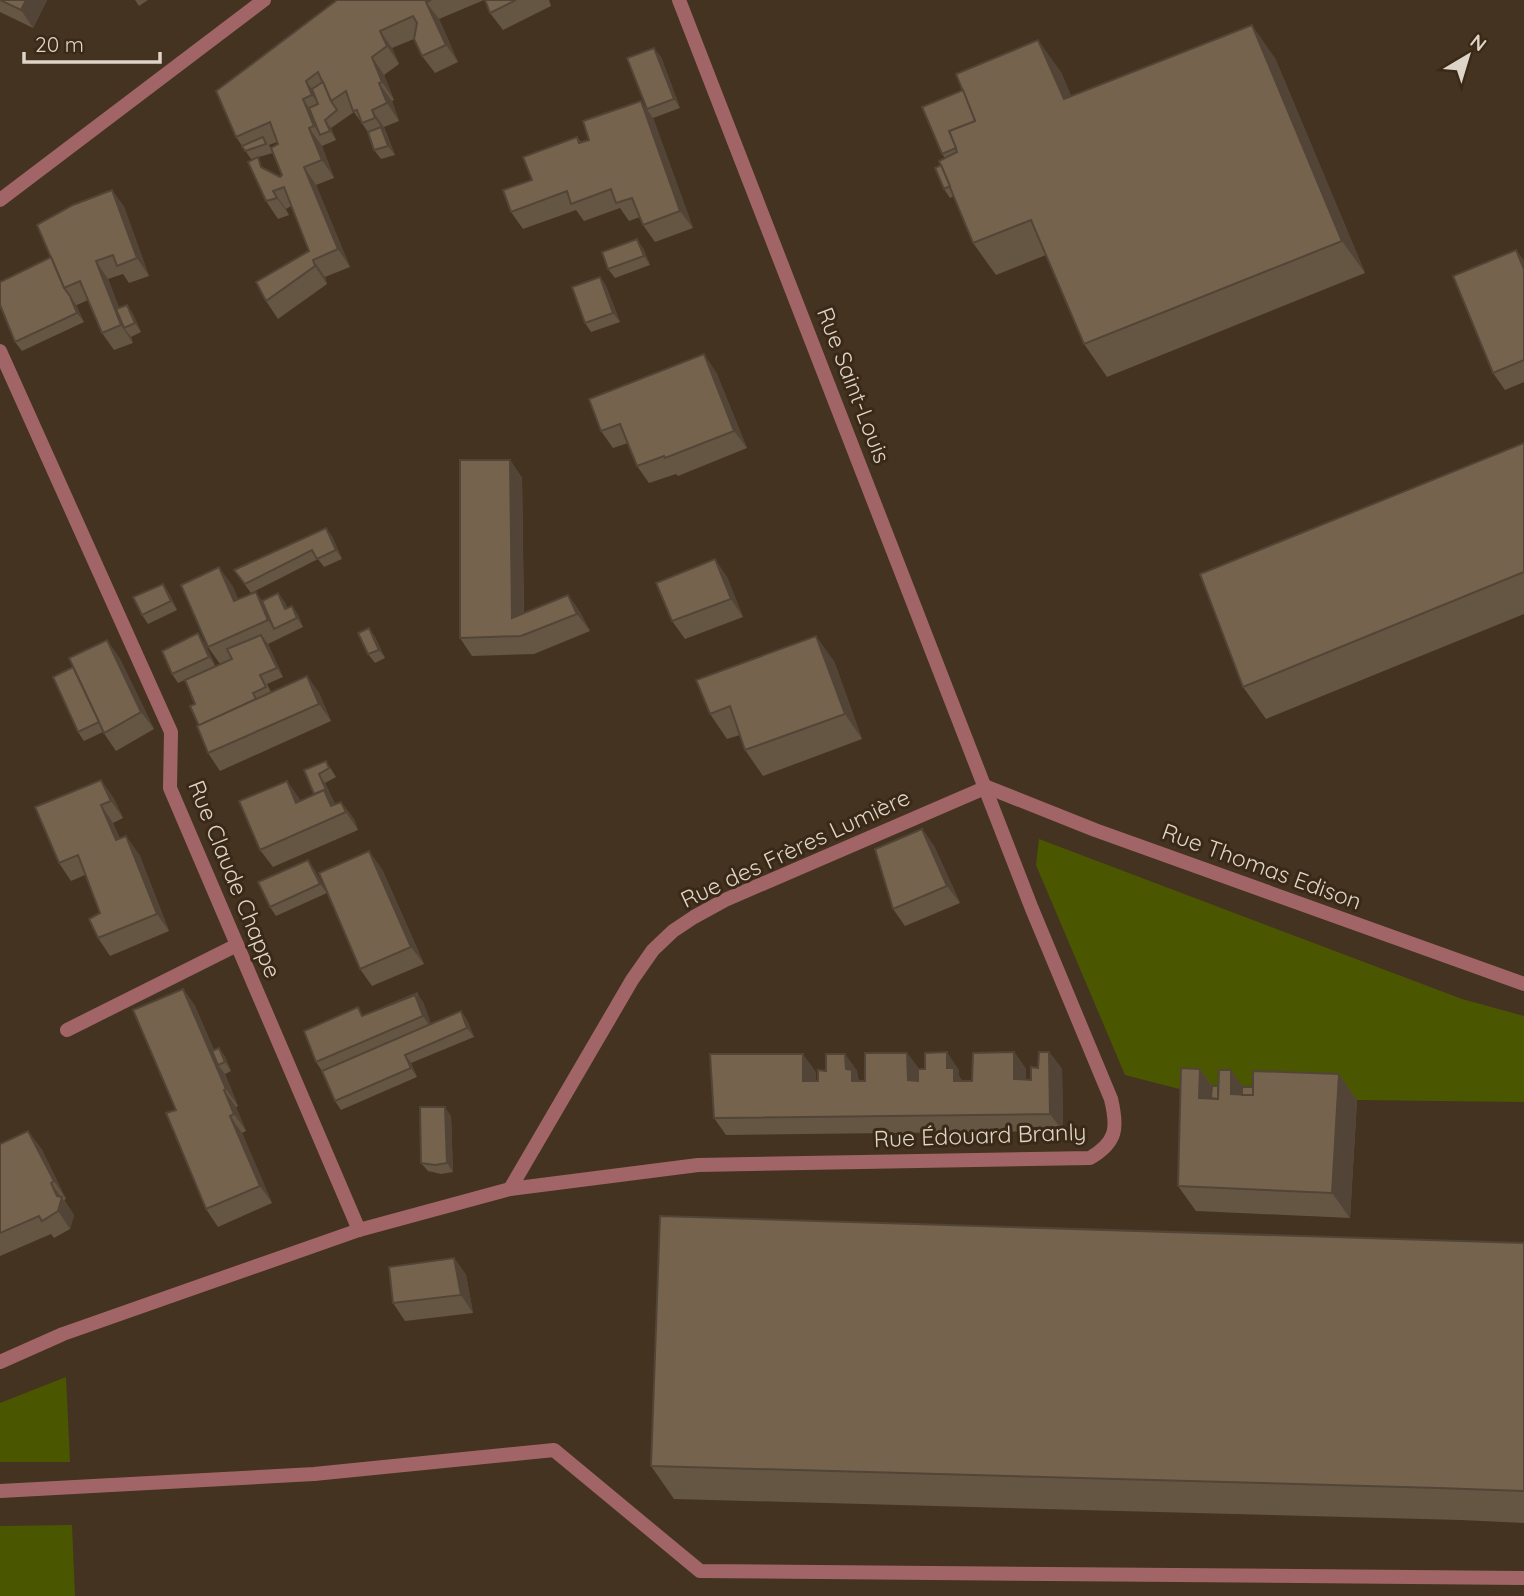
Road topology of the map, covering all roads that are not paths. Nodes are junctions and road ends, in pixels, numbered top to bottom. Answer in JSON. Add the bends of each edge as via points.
{"nodes":[{"id":1,"x":264,"y":0,"type":"edge"},
{"id":2,"x":679,"y":0,"type":"edge"},
{"id":3,"x":0,"y":200,"type":"edge"},
{"id":4,"x":0,"y":351,"type":"edge"},
{"id":5,"x":986,"y":787,"type":"junction"},
{"id":6,"x":237,"y":945,"type":"junction"},
{"id":7,"x":1524,"y":984,"type":"edge"},
{"id":8,"x":67,"y":1030,"type":"dead end"},
{"id":9,"x":510,"y":1189,"type":"junction"},
{"id":10,"x":359,"y":1230,"type":"junction"},
{"id":11,"x":0,"y":1362,"type":"edge"},
{"id":12,"x":0,"y":1492,"type":"edge"},
{"id":13,"x":1524,"y":1578,"type":"edge"}],
"edges":[{"from":1,"to":3,"type":"street"},
{"from":2,"to":5,"type":"street","name":"Rue Saint-Louis"},
{"from":4,"to":6,"type":"street","name":"Rue Claude Chappe","via":[[172,732],[170,788]]},
{"from":5,"to":7,"type":"street","name":"Rue Thomas Edison"},
{"from":5,"to":9,"type":"street","name":"Rue des Frères Lumière","via":[[725,900],[673,931],[632,980]]},
{"from":5,"to":9,"type":"street","name":"Rue Édouard Branly","via":[[1111,1099],[1114,1135],[1104,1149],[1090,1158],[698,1165]]},
{"from":6,"to":8,"type":"street"},
{"from":6,"to":10,"type":"street","name":"Rue Claude Chappe"},
{"from":9,"to":10,"type":"street","name":"Rue Édouard Branly"},
{"from":10,"to":11,"type":"street","name":"Rue Édouard Branly","via":[[63,1334]]},
{"from":12,"to":13,"type":"street","via":[[313,1474],[554,1450],[700,1571]]}]}
